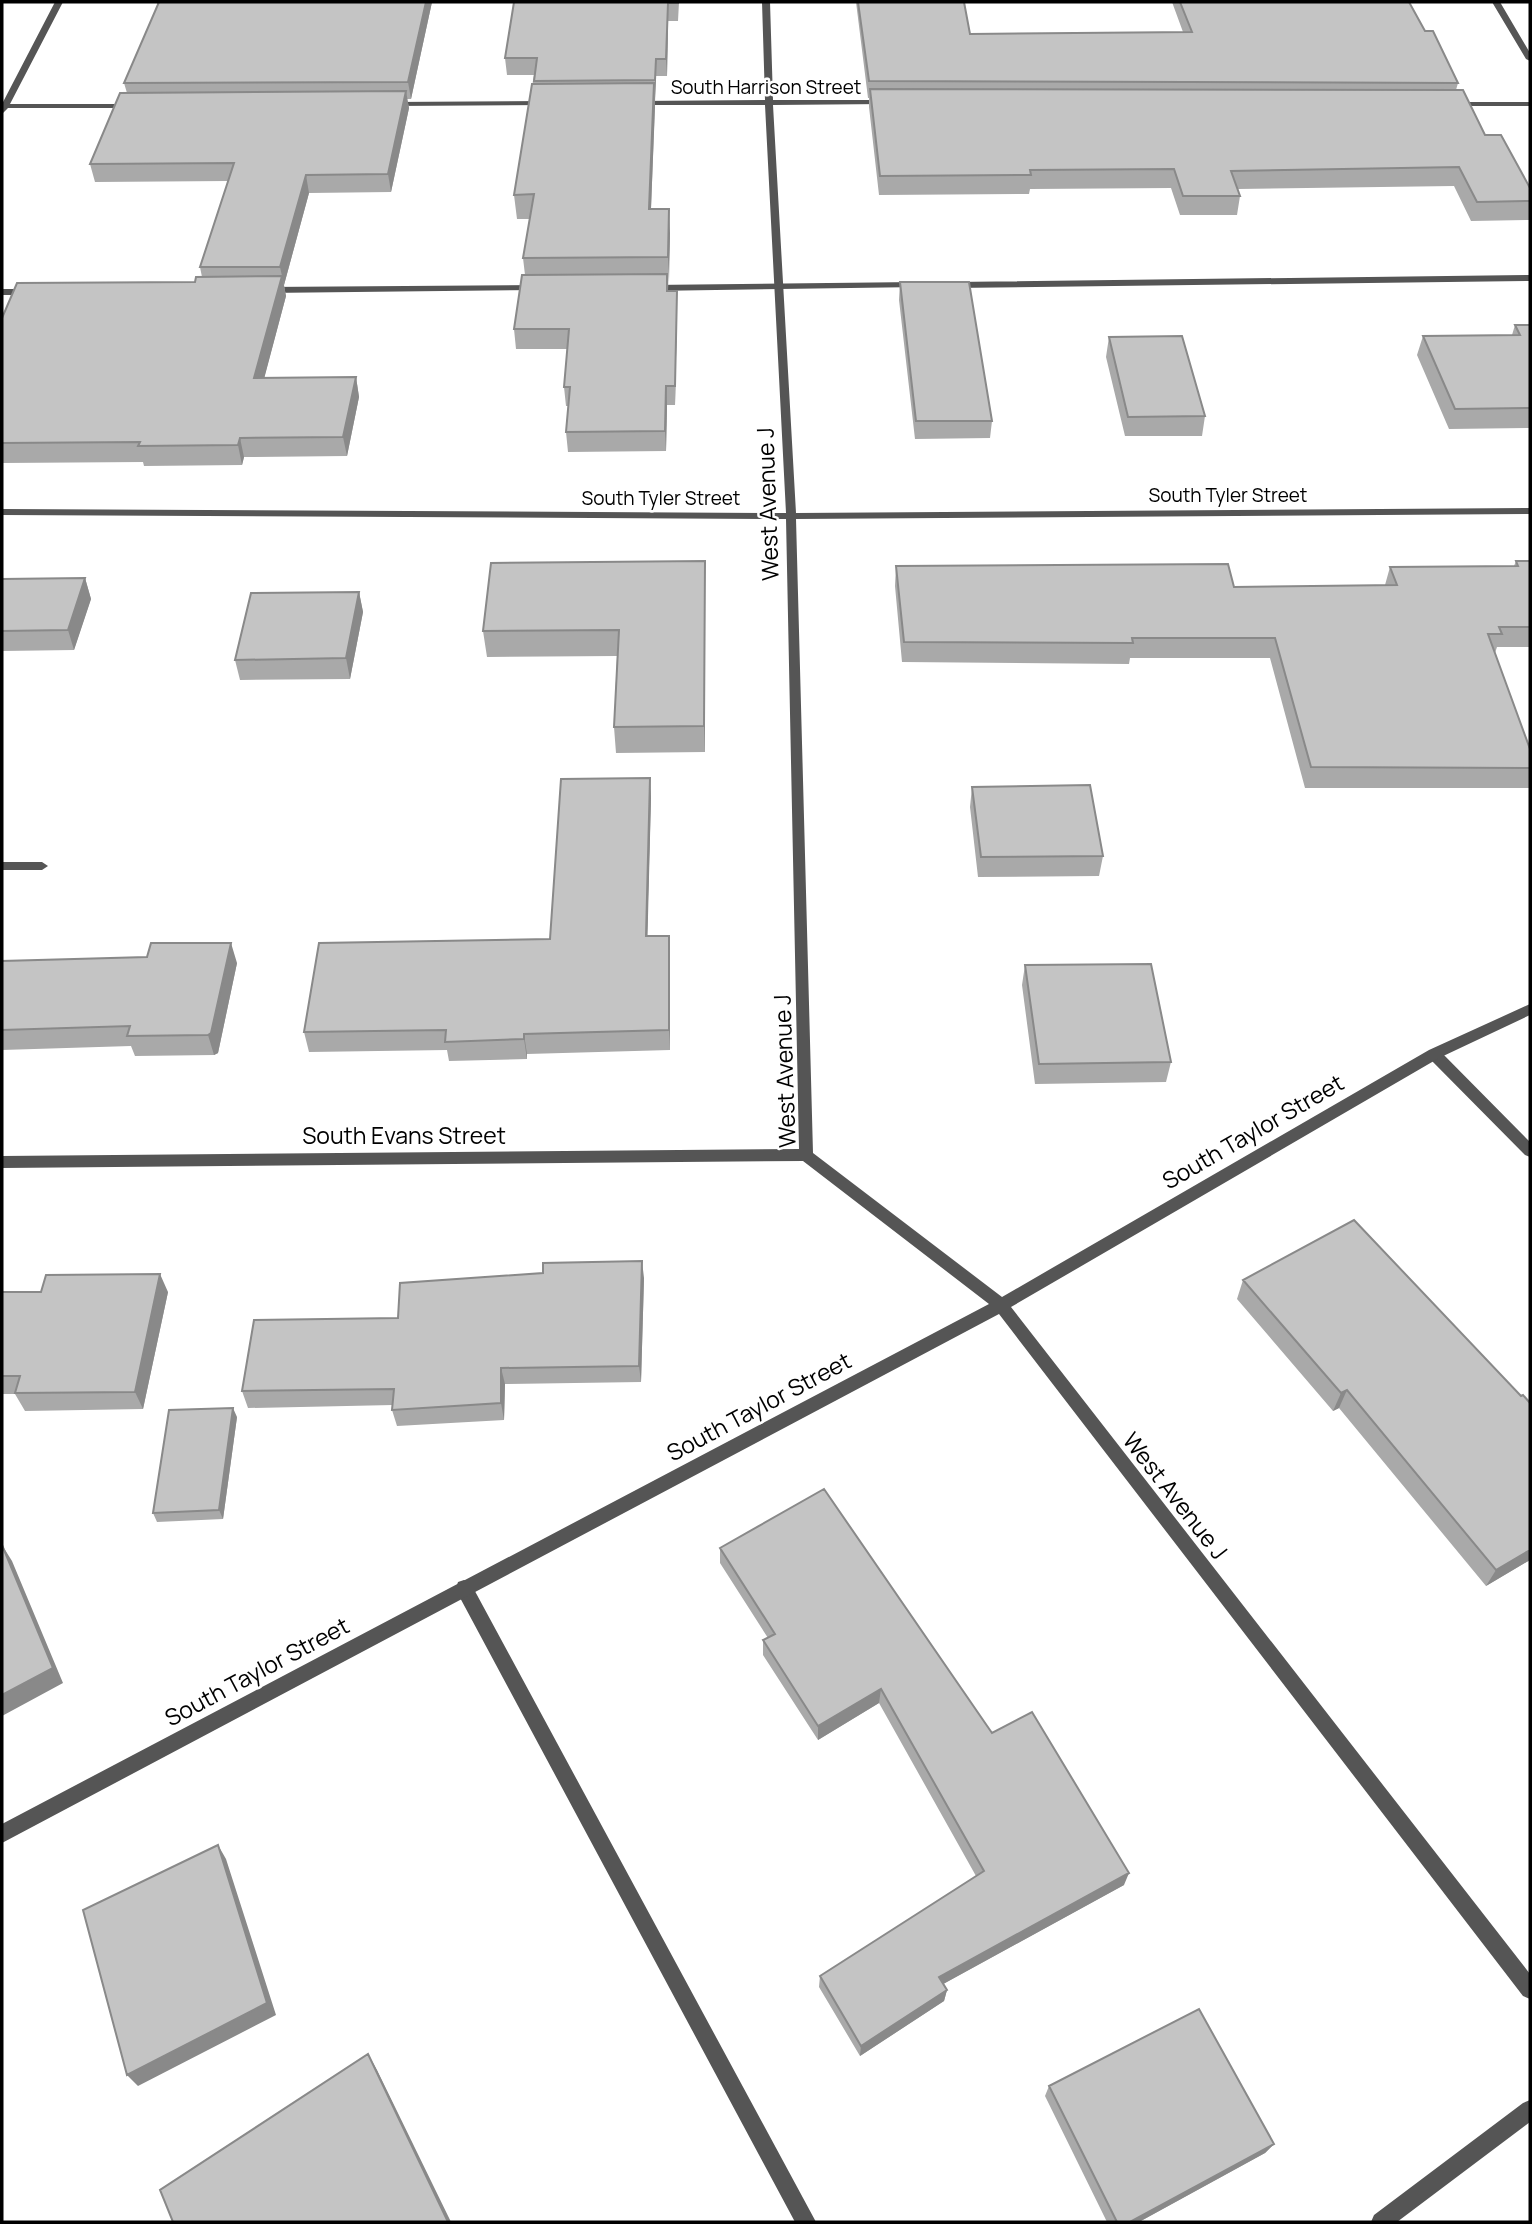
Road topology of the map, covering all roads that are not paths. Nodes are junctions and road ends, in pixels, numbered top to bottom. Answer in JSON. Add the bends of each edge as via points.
{"nodes":[{"id":1,"x":59,"y":2,"type":"edge"},
{"id":2,"x":766,"y":2,"type":"edge"},
{"id":3,"x":1496,"y":2,"type":"edge"},
{"id":4,"x":1530,"y":59,"type":"edge"},
{"id":5,"x":769,"y":102,"type":"junction"},
{"id":6,"x":561,"y":103,"type":"edge"},
{"id":7,"x":630,"y":103,"type":"edge"},
{"id":8,"x":894,"y":103,"type":"edge"},
{"id":9,"x":380,"y":104,"type":"edge"},
{"id":10,"x":1447,"y":104,"type":"edge"},
{"id":11,"x":1530,"y":104,"type":"edge"},
{"id":12,"x":144,"y":106,"type":"edge"},
{"id":13,"x":3,"y":108,"type":"edge"},
{"id":14,"x":1530,"y":278,"type":"edge"},
{"id":15,"x":932,"y":285,"type":"edge"},
{"id":16,"x":946,"y":285,"type":"edge"},
{"id":17,"x":779,"y":287,"type":"junction"},
{"id":18,"x":557,"y":288,"type":"edge"},
{"id":19,"x":640,"y":288,"type":"edge"},
{"id":20,"x":251,"y":290,"type":"edge"},
{"id":21,"x":43,"y":291,"type":"edge"},
{"id":22,"x":2,"y":292,"type":"edge"},
{"id":23,"x":1530,"y":511,"type":"edge"},
{"id":24,"x":2,"y":512,"type":"edge"},
{"id":25,"x":791,"y":516,"type":"junction"},
{"id":26,"x":2,"y":866,"type":"edge"},
{"id":27,"x":42,"y":866,"type":"dead end"},
{"id":28,"x":1530,"y":1009,"type":"edge"},
{"id":29,"x":1434,"y":1054,"type":"junction"},
{"id":30,"x":1530,"y":1151,"type":"edge"},
{"id":31,"x":806,"y":1155,"type":"junction"},
{"id":32,"x":2,"y":1162,"type":"edge"},
{"id":33,"x":1001,"y":1305,"type":"junction"},
{"id":34,"x":464,"y":1588,"type":"junction"},
{"id":35,"x":2,"y":1833,"type":"edge"},
{"id":36,"x":1530,"y":1989,"type":"edge"},
{"id":37,"x":1530,"y":2110,"type":"edge"},
{"id":38,"x":806,"y":2222,"type":"edge"},
{"id":39,"x":1381,"y":2222,"type":"edge"}],
"edges":[{"from":1,"to":13,"type":"street"},
{"from":2,"to":5,"type":"street","name":"West Avenue J"},
{"from":3,"to":4,"type":"street"},
{"from":5,"to":7,"type":"street","name":"South Harrison Street"},
{"from":5,"to":8,"type":"street","name":"South Harrison Street"},
{"from":5,"to":17,"type":"street","name":"West Avenue J"},
{"from":6,"to":9,"type":"street"},
{"from":10,"to":11,"type":"street"},
{"from":12,"to":13,"type":"street"},
{"from":14,"to":16,"type":"street"},
{"from":15,"to":17,"type":"street"},
{"from":17,"to":19,"type":"street"},
{"from":17,"to":25,"type":"street","name":"West Avenue J"},
{"from":18,"to":20,"type":"street"},
{"from":21,"to":22,"type":"street"},
{"from":23,"to":25,"type":"street","name":"South Tyler Street"},
{"from":24,"to":25,"type":"street","name":"South Tyler Street"},
{"from":25,"to":31,"type":"street","name":"West Avenue J"},
{"from":26,"to":27,"type":"street"},
{"from":28,"to":29,"type":"street","name":"South Taylor Street"},
{"from":29,"to":30,"type":"street"},
{"from":29,"to":33,"type":"street","name":"South Taylor Street"},
{"from":31,"to":32,"type":"street","name":"South Evans Street"},
{"from":31,"to":33,"type":"street","name":"West Avenue J"},
{"from":33,"to":34,"type":"street","name":"South Taylor Street"},
{"from":33,"to":36,"type":"street","name":"West Avenue J"},
{"from":34,"to":35,"type":"street","name":"South Taylor Street"},
{"from":34,"to":38,"type":"street"},
{"from":37,"to":39,"type":"street"}]}
